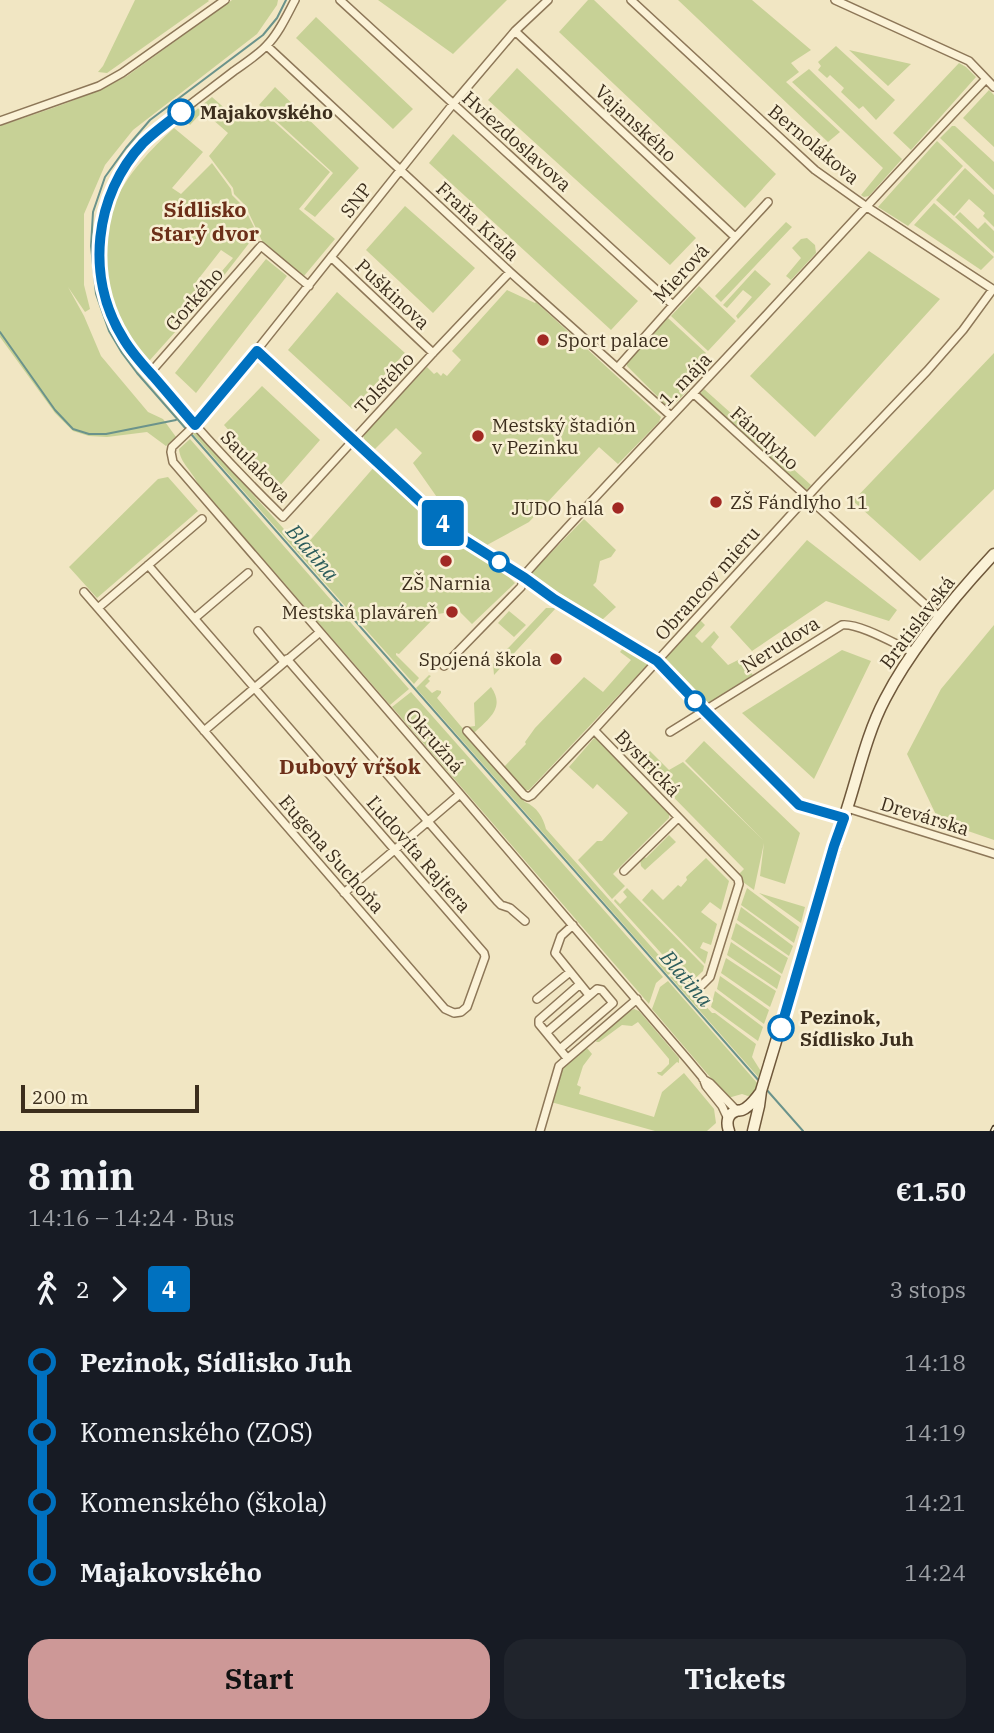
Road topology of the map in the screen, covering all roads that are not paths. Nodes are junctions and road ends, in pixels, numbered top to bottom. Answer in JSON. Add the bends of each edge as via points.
{"nodes":[{"id":1,"x":225,"y":0,"type":"edge"},
{"id":2,"x":295,"y":0,"type":"edge"},
{"id":3,"x":340,"y":0,"type":"edge"},
{"id":4,"x":548,"y":0,"type":"edge"},
{"id":5,"x":631,"y":0,"type":"edge"},
{"id":6,"x":835,"y":0,"type":"edge"},
{"id":7,"x":515,"y":31,"type":"junction"},
{"id":8,"x":267,"y":46,"type":"junction"},
{"id":9,"x":986,"y":79,"type":"junction"},
{"id":10,"x":994,"y":88,"type":"edge"},
{"id":11,"x":453,"y":104,"type":"junction"},
{"id":12,"x":0,"y":121,"type":"edge"},
{"id":13,"x":400,"y":170,"type":"junction"},
{"id":14,"x":768,"y":202,"type":"dead end"},
{"id":15,"x":867,"y":207,"type":"junction"},
{"id":16,"x":735,"y":237,"type":"junction"},
{"id":17,"x":331,"y":257,"type":"junction"},
{"id":18,"x":510,"y":272,"type":"junction"},
{"id":19,"x":309,"y":286,"type":"junction"},
{"id":20,"x":994,"y":290,"type":"edge"},
{"id":21,"x":673,"y":305,"type":"junction"},
{"id":22,"x":257,"y":351,"type":"junction"},
{"id":23,"x":433,"y":353,"type":"junction"},
{"id":24,"x":618,"y":368,"type":"junction"},
{"id":25,"x":150,"y":373,"type":"junction"},
{"id":26,"x":693,"y":393,"type":"junction"},
{"id":27,"x":671,"y":416,"type":"junction"},
{"id":28,"x":193,"y":427,"type":"junction"},
{"id":29,"x":353,"y":439,"type":"junction"},
{"id":30,"x":807,"y":498,"type":"junction"},
{"id":31,"x":283,"y":517,"type":"joint"},
{"id":32,"x":202,"y":519,"type":"dead end"},
{"id":33,"x":994,"y":554,"type":"edge"},
{"id":34,"x":148,"y":565,"type":"junction"},
{"id":35,"x":247,"y":573,"type":"dead end"},
{"id":36,"x":525,"y":578,"type":"junction"},
{"id":37,"x":83,"y":592,"type":"dead end"},
{"id":38,"x":98,"y":608,"type":"junction"},
{"id":39,"x":195,"y":618,"type":"junction"},
{"id":40,"x":940,"y":618,"type":"junction"},
{"id":41,"x":258,"y":631,"type":"dead end"},
{"id":42,"x":320,"y":632,"type":"junction"},
{"id":43,"x":913,"y":652,"type":"junction"},
{"id":44,"x":286,"y":661,"type":"junction"},
{"id":45,"x":657,"y":661,"type":"junction"},
{"id":46,"x":444,"y":666,"type":"dead end"},
{"id":47,"x":255,"y":688,"type":"junction"},
{"id":48,"x":704,"y":710,"type":"junction"},
{"id":49,"x":594,"y":730,"type":"junction"},
{"id":50,"x":204,"y":731,"type":"junction"},
{"id":51,"x":467,"y":731,"type":"dead end"},
{"id":52,"x":670,"y":732,"type":"dead end"},
{"id":53,"x":460,"y":794,"type":"junction"},
{"id":54,"x":846,"y":813,"type":"junction"},
{"id":55,"x":678,"y":818,"type":"junction"},
{"id":56,"x":428,"y":821,"type":"junction"},
{"id":57,"x":395,"y":850,"type":"junction"},
{"id":58,"x":994,"y":854,"type":"edge"},
{"id":59,"x":624,"y":871,"type":"dead end"},
{"id":60,"x":344,"y":893,"type":"junction"},
{"id":61,"x":525,"y":921,"type":"dead end"},
{"id":62,"x":573,"y":925,"type":"junction"},
{"id":63,"x":483,"y":951,"type":"joint"},
{"id":64,"x":570,"y":972,"type":"junction"},
{"id":65,"x":580,"y":984,"type":"junction"},
{"id":66,"x":702,"y":985,"type":"dead end"},
{"id":67,"x":589,"y":995,"type":"junction"},
{"id":68,"x":537,"y":999,"type":"dead end"},
{"id":69,"x":637,"y":999,"type":"junction"},
{"id":70,"x":600,"y":1014,"type":"junction"},
{"id":71,"x":608,"y":1023,"type":"junction"},
{"id":72,"x":547,"y":1032,"type":"junction"},
{"id":73,"x":560,"y":1049,"type":"junction"},
{"id":74,"x":567,"y":1058,"type":"junction"},
{"id":75,"x":761,"y":1091,"type":"junction"},
{"id":76,"x":736,"y":1113,"type":"junction"},
{"id":77,"x":754,"y":1127,"type":"edge"},
{"id":78,"x":540,"y":1131,"type":"edge"},
{"id":79,"x":729,"y":1131,"type":"edge"}],
"edges":[{"from":1,"to":12,"type":"street","via":[[99,86]]},
{"from":2,"to":8,"type":"street"},
{"from":3,"to":11,"type":"street","name":"Hviezdoslavova"},
{"from":4,"to":7,"type":"street","name":"SNP"},
{"from":5,"to":15,"type":"street","name":"Bernolákova","via":[[815,170]]},
{"from":6,"to":9,"type":"street","via":[[970,61]]},
{"from":7,"to":11,"type":"street","name":"SNP"},
{"from":7,"to":16,"type":"street","name":"Vajanského"},
{"from":8,"to":13,"type":"street","name":"Fraňa Kráľa"},
{"from":8,"to":25,"type":"street","via":[[143,144],[108,200],[99,243],[103,288],[115,324]]},
{"from":9,"to":10,"type":"street"},
{"from":9,"to":15,"type":"street","name":"1. mája"},
{"from":11,"to":13,"type":"street","name":"SNP"},
{"from":11,"to":21,"type":"street","name":"Hviezdoslavova"},
{"from":13,"to":17,"type":"street","name":"SNP"},
{"from":13,"to":18,"type":"street","name":"Fraňa Kráľa"},
{"from":14,"to":16,"type":"street","name":"Mierová"},
{"from":15,"to":20,"type":"street","name":"Bernolákova"},
{"from":15,"to":26,"type":"street","name":"1. mája"},
{"from":16,"to":21,"type":"street","name":"Mierová"},
{"from":17,"to":19,"type":"street","name":"SNP"},
{"from":17,"to":23,"type":"street","name":"Puškinova"},
{"from":18,"to":23,"type":"street","name":"Tolstého"},
{"from":18,"to":24,"type":"street","name":"Fraňa Kráľa"},
{"from":19,"to":22,"type":"street","name":"SNP"},
{"from":19,"to":25,"type":"street","name":"Gorkého","via":[[261,246]]},
{"from":20,"to":30,"type":"street","name":"Obrancov mieru","via":[[927,371]]},
{"from":21,"to":24,"type":"street","name":"Mierová"},
{"from":22,"to":28,"type":"street","name":"SNP"},
{"from":22,"to":29,"type":"street","name":"Drevárska"},
{"from":23,"to":29,"type":"street","name":"Tolstého"},
{"from":24,"to":27,"type":"street","name":"Fraňa Kráľa"},
{"from":25,"to":28,"type":"street","name":"Saulakova"},
{"from":26,"to":27,"type":"street","name":"1. mája"},
{"from":26,"to":30,"type":"street","name":"Fándlyho"},
{"from":27,"to":36,"type":"street","name":"1. mája"},
{"from":28,"to":31,"type":"street","name":"Saulakova"},
{"from":28,"to":42,"type":"street","name":"Okružná","via":[[172,447],[173,462]]},
{"from":29,"to":31,"type":"street","name":"Tolstého"},
{"from":29,"to":36,"type":"street","name":"Drevárska","via":[[455,534]]},
{"from":30,"to":40,"type":"street","name":"Fándlyho"},
{"from":30,"to":45,"type":"street","name":"Obrancov mieru"},
{"from":32,"to":34,"type":"street"},
{"from":33,"to":40,"type":"main road","name":"Bratislavská"},
{"from":34,"to":38,"type":"street"},
{"from":34,"to":39,"type":"street","name":"Ľudovíta Rajtera"},
{"from":35,"to":39,"type":"street"},
{"from":36,"to":45,"type":"street","name":"Drevárska"},
{"from":36,"to":46,"type":"street","name":"1. mája"},
{"from":37,"to":38,"type":"street","name":"Eugena Suchoňa"},
{"from":38,"to":50,"type":"street","name":"Eugena Suchoňa"},
{"from":39,"to":47,"type":"street","name":"Ľudovíta Rajtera"},
{"from":40,"to":43,"type":"main road","name":"Bratislavská"},
{"from":41,"to":44,"type":"street"},
{"from":42,"to":44,"type":"street"},
{"from":42,"to":53,"type":"street","name":"Okružná"},
{"from":43,"to":48,"type":"street","name":"Nerudova","via":[[859,627],[842,625]]},
{"from":43,"to":54,"type":"main road","name":"Bratislavská","via":[[874,722]]},
{"from":44,"to":47,"type":"street"},
{"from":44,"to":56,"type":"street"},
{"from":45,"to":48,"type":"street","name":"Drevárska"},
{"from":45,"to":49,"type":"street","name":"Obrancov mieru"},
{"from":47,"to":50,"type":"street"},
{"from":47,"to":57,"type":"street","name":"Ľudovíta Rajtera"},
{"from":48,"to":52,"type":"street","name":"Nerudova"},
{"from":48,"to":54,"type":"street","name":"Drevárska","via":[[799,805]]},
{"from":49,"to":51,"type":"street","name":"Obrancov mieru","via":[[528,797]]},
{"from":49,"to":55,"type":"street","name":"Bystrická"},
{"from":50,"to":60,"type":"street","name":"Eugena Suchoňa"},
{"from":53,"to":56,"type":"street"},
{"from":53,"to":62,"type":"street","name":"Okružná"},
{"from":54,"to":58,"type":"street","name":"Drevárska"},
{"from":54,"to":75,"type":"main road","name":"Bratislavská"},
{"from":55,"to":59,"type":"street","name":"Bystrická"},
{"from":55,"to":66,"type":"street","name":"Bystrická","via":[[739,884],[710,977]]},
{"from":56,"to":57,"type":"street"},
{"from":56,"to":61,"type":"street","via":[[501,905]]},
{"from":57,"to":60,"type":"street"},
{"from":57,"to":63,"type":"street","name":"Ľudovíta Rajtera"},
{"from":60,"to":63,"type":"street","name":"Eugena Suchoňa","via":[[449,1012],[467,1007],[485,957]]},
{"from":62,"to":64,"type":"street","via":[[561,936],[555,951]]},
{"from":62,"to":69,"type":"street","name":"Okružná"},
{"from":64,"to":65,"type":"street"},
{"from":64,"to":68,"type":"street"},
{"from":65,"to":67,"type":"street"},
{"from":65,"to":72,"type":"street","via":[[540,1017]]},
{"from":67,"to":70,"type":"street","via":[[600,989],[612,1003]]},
{"from":67,"to":72,"type":"street"},
{"from":69,"to":71,"type":"street"},
{"from":69,"to":76,"type":"street","name":"Okružná"},
{"from":70,"to":71,"type":"street"},
{"from":70,"to":73,"type":"street"},
{"from":71,"to":74,"type":"street"},
{"from":72,"to":73,"type":"street"},
{"from":73,"to":74,"type":"street"},
{"from":74,"to":78,"type":"street","via":[[556,1073]]},
{"from":75,"to":76,"type":"main road","via":[[753,1103]]},
{"from":75,"to":77,"type":"main road"},
{"from":76,"to":77,"type":"main road","via":[[752,1116]]},
{"from":76,"to":79,"type":"main road","via":[[727,1124]]}]}
